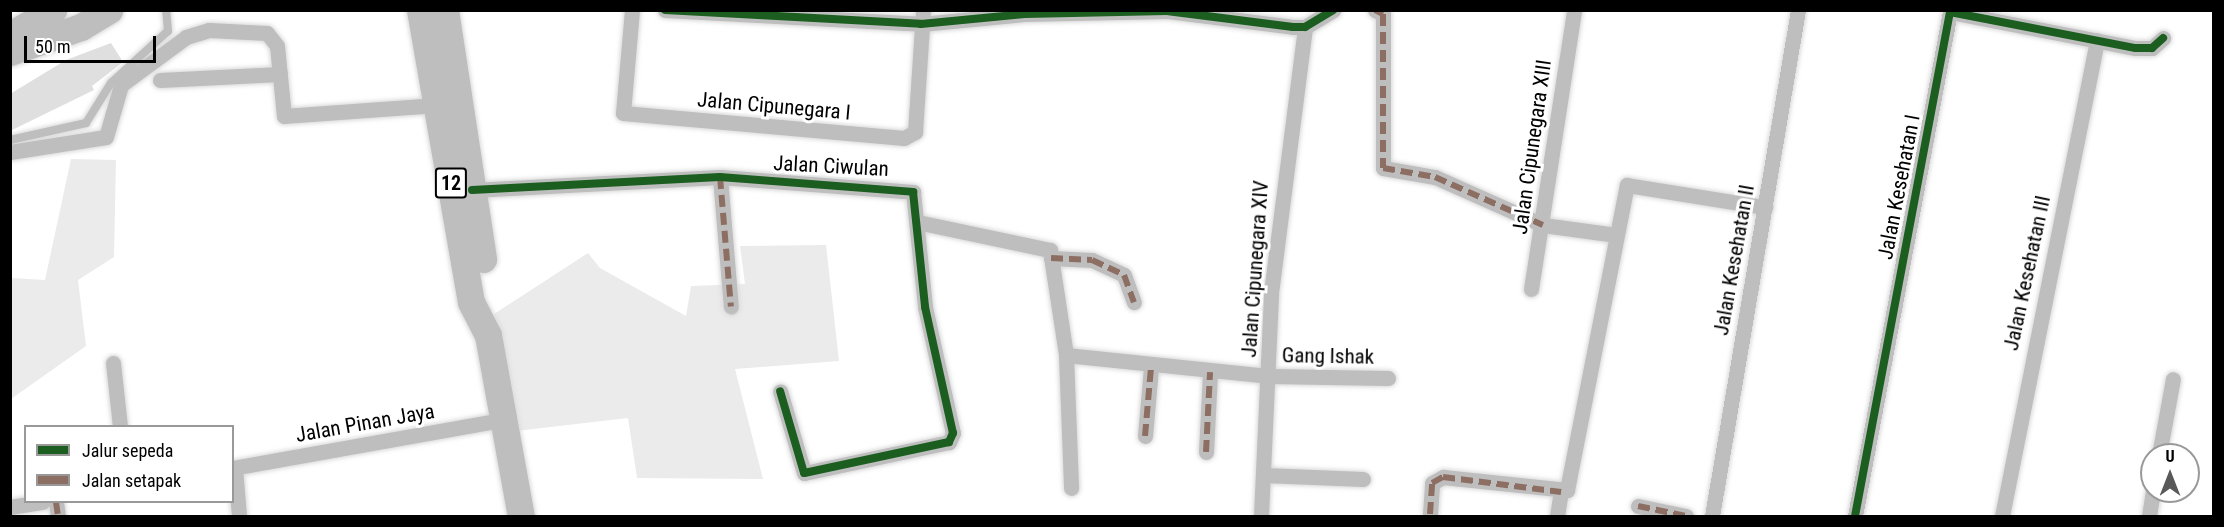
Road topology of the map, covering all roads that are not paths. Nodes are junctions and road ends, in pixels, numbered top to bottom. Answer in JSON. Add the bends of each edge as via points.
{"nodes":[{"id":1,"x":53,"y":10,"type":"edge"},
{"id":2,"x":109,"y":10,"type":"edge"},
{"id":3,"x":176,"y":10,"type":"edge"},
{"id":4,"x":420,"y":10,"type":"edge"},
{"id":5,"x":445,"y":10,"type":"edge"},
{"id":6,"x":632,"y":10,"type":"edge"},
{"id":7,"x":665,"y":10,"type":"edge"},
{"id":8,"x":1333,"y":10,"type":"edge"},
{"id":9,"x":1375,"y":10,"type":"edge"},
{"id":10,"x":1574,"y":10,"type":"edge"},
{"id":11,"x":1798,"y":10,"type":"edge"},
{"id":12,"x":1167,"y":11,"type":"edge"},
{"id":13,"x":1948,"y":11,"type":"edge"},
{"id":14,"x":167,"y":14,"type":"edge"},
{"id":15,"x":922,"y":17,"type":"edge"},
{"id":16,"x":1305,"y":27,"type":"junction"},
{"id":17,"x":10,"y":35,"type":"edge"},
{"id":18,"x":2163,"y":38,"type":"dead end"},
{"id":19,"x":2097,"y":40,"type":"junction"},
{"id":20,"x":10,"y":52,"type":"edge"},
{"id":21,"x":279,"y":74,"type":"junction"},
{"id":22,"x":160,"y":80,"type":"dead end"},
{"id":23,"x":436,"y":105,"type":"junction"},
{"id":24,"x":10,"y":140,"type":"edge"},
{"id":25,"x":10,"y":152,"type":"edge"},
{"id":26,"x":720,"y":177,"type":"junction"},
{"id":27,"x":472,"y":190,"type":"junction"},
{"id":28,"x":1765,"y":207,"type":"junction"},
{"id":29,"x":917,"y":222,"type":"junction"},
{"id":30,"x":1543,"y":225,"type":"junction"},
{"id":31,"x":1616,"y":235,"type":"junction"},
{"id":32,"x":1051,"y":258,"type":"junction"},
{"id":33,"x":1532,"y":289,"type":"dead end"},
{"id":34,"x":1134,"y":302,"type":"dead end"},
{"id":35,"x":731,"y":307,"type":"dead end"},
{"id":36,"x":488,"y":334,"type":"junction"},
{"id":37,"x":1066,"y":355,"type":"junction"},
{"id":38,"x":113,"y":363,"type":"dead end"},
{"id":39,"x":1151,"y":368,"type":"junction"},
{"id":40,"x":1210,"y":372,"type":"junction"},
{"id":41,"x":1268,"y":376,"type":"junction"},
{"id":42,"x":1388,"y":378,"type":"dead end"},
{"id":43,"x":2173,"y":380,"type":"dead end"},
{"id":44,"x":780,"y":391,"type":"dead end"},
{"id":45,"x":506,"y":419,"type":"junction"},
{"id":46,"x":120,"y":425,"type":"edge"},
{"id":47,"x":1145,"y":436,"type":"dead end"},
{"id":48,"x":2161,"y":443,"type":"edge"},
{"id":49,"x":1206,"y":452,"type":"dead end"},
{"id":50,"x":234,"y":468,"type":"edge"},
{"id":51,"x":1263,"y":475,"type":"junction"},
{"id":52,"x":1363,"y":479,"type":"dead end"},
{"id":53,"x":1071,"y":488,"type":"dead end"},
{"id":54,"x":1561,"y":492,"type":"junction"},
{"id":55,"x":32,"y":503,"type":"edge"},
{"id":56,"x":1638,"y":506,"type":"dead end"},
{"id":57,"x":10,"y":507,"type":"edge"},
{"id":58,"x":1430,"y":514,"type":"dead end"},
{"id":59,"x":239,"y":516,"type":"edge"},
{"id":60,"x":521,"y":516,"type":"edge"},
{"id":61,"x":1261,"y":516,"type":"edge"},
{"id":62,"x":1557,"y":516,"type":"edge"},
{"id":63,"x":1686,"y":516,"type":"edge"},
{"id":64,"x":1712,"y":516,"type":"edge"},
{"id":65,"x":1855,"y":516,"type":"edge"},
{"id":66,"x":2002,"y":516,"type":"edge"}],
"edges":[{"from":1,"to":17,"type":"highway"},
{"from":2,"to":20,"type":"highway","via":[[81,27]]},
{"from":3,"to":14,"type":"lane"},
{"from":4,"to":23,"type":"highway","number":"12"},
{"from":5,"to":27,"type":"highway","number":"12"},
{"from":6,"to":15,"type":"street","name":"Jalan Cipunegara I","via":[[623,113],[904,138],[915,132]]},
{"from":7,"to":15,"type":"street"},
{"from":8,"to":16,"type":"street"},
{"from":9,"to":30,"type":"street","via":[[1383,14],[1383,168],[1435,177]]},
{"from":10,"to":30,"type":"street","name":"Jalan Cipunegara XIII"},
{"from":11,"to":28,"type":"street","name":"Jalan Kesehatan II"},
{"from":12,"to":15,"type":"street"},
{"from":12,"to":16,"type":"street"},
{"from":13,"to":19,"type":"street","name":"Jalan Kesehatan I"},
{"from":13,"to":65,"type":"street","name":"Jalan Kesehatan I"},
{"from":14,"to":24,"type":"lane","via":[[168,31],[111,83],[86,123]]},
{"from":16,"to":41,"type":"street","name":"Jalan Cipunegara XIV","via":[[1285,153]]},
{"from":18,"to":19,"type":"street","name":"Jalan Kesehatan I","via":[[2149,49]]},
{"from":19,"to":66,"type":"street","name":"Jalan Kesehatan III"},
{"from":21,"to":22,"type":"street"},
{"from":21,"to":23,"type":"street","via":[[284,116]]},
{"from":21,"to":25,"type":"street","via":[[277,46],[267,33],[209,30],[186,37],[121,85],[106,137]]},
{"from":23,"to":36,"type":"highway","number":"12","via":[[471,302]]},
{"from":26,"to":27,"type":"street","name":"Jalan Ciwulan"},
{"from":26,"to":29,"type":"street","name":"Jalan Ciwulan","via":[[903,188],[913,192]]},
{"from":26,"to":35,"type":"street"},
{"from":27,"to":36,"type":"highway","number":"12","via":[[489,302]]},
{"from":28,"to":31,"type":"street","via":[[1627,185]]},
{"from":28,"to":64,"type":"street","name":"Jalan Kesehatan II"},
{"from":29,"to":32,"type":"street","via":[[1041,244],[1050,250]]},
{"from":29,"to":44,"type":"street","name":"Jalan Ciwulan","via":[[925,307],[953,433],[949,442],[804,473]]},
{"from":30,"to":31,"type":"street"},
{"from":30,"to":33,"type":"street","name":"Jalan Cipunegara XIII"},
{"from":31,"to":54,"type":"street","via":[[1567,490]]},
{"from":32,"to":34,"type":"street","via":[[1092,260],[1124,275]]},
{"from":32,"to":37,"type":"street"},
{"from":36,"to":45,"type":"highway","number":"12"},
{"from":37,"to":39,"type":"street","name":"Gang Ishak"},
{"from":37,"to":53,"type":"street"},
{"from":38,"to":46,"type":"street"},
{"from":39,"to":40,"type":"street","name":"Gang Ishak"},
{"from":39,"to":47,"type":"street"},
{"from":40,"to":41,"type":"street","name":"Gang Ishak"},
{"from":40,"to":49,"type":"street"},
{"from":41,"to":42,"type":"street","name":"Gang Ishak"},
{"from":41,"to":51,"type":"street","name":"Jalan Cipunegara XIV"},
{"from":43,"to":48,"type":"street"},
{"from":45,"to":50,"type":"street","name":"Jalan Pinan Jaya"},
{"from":45,"to":60,"type":"highway","number":"12"},
{"from":50,"to":59,"type":"street"},
{"from":51,"to":52,"type":"street"},
{"from":51,"to":61,"type":"street","name":"Jalan Cipunegara XIV"},
{"from":54,"to":58,"type":"street","via":[[1443,477],[1432,483]]},
{"from":54,"to":62,"type":"street"},
{"from":55,"to":57,"type":"street"},
{"from":56,"to":63,"type":"street"}]}
